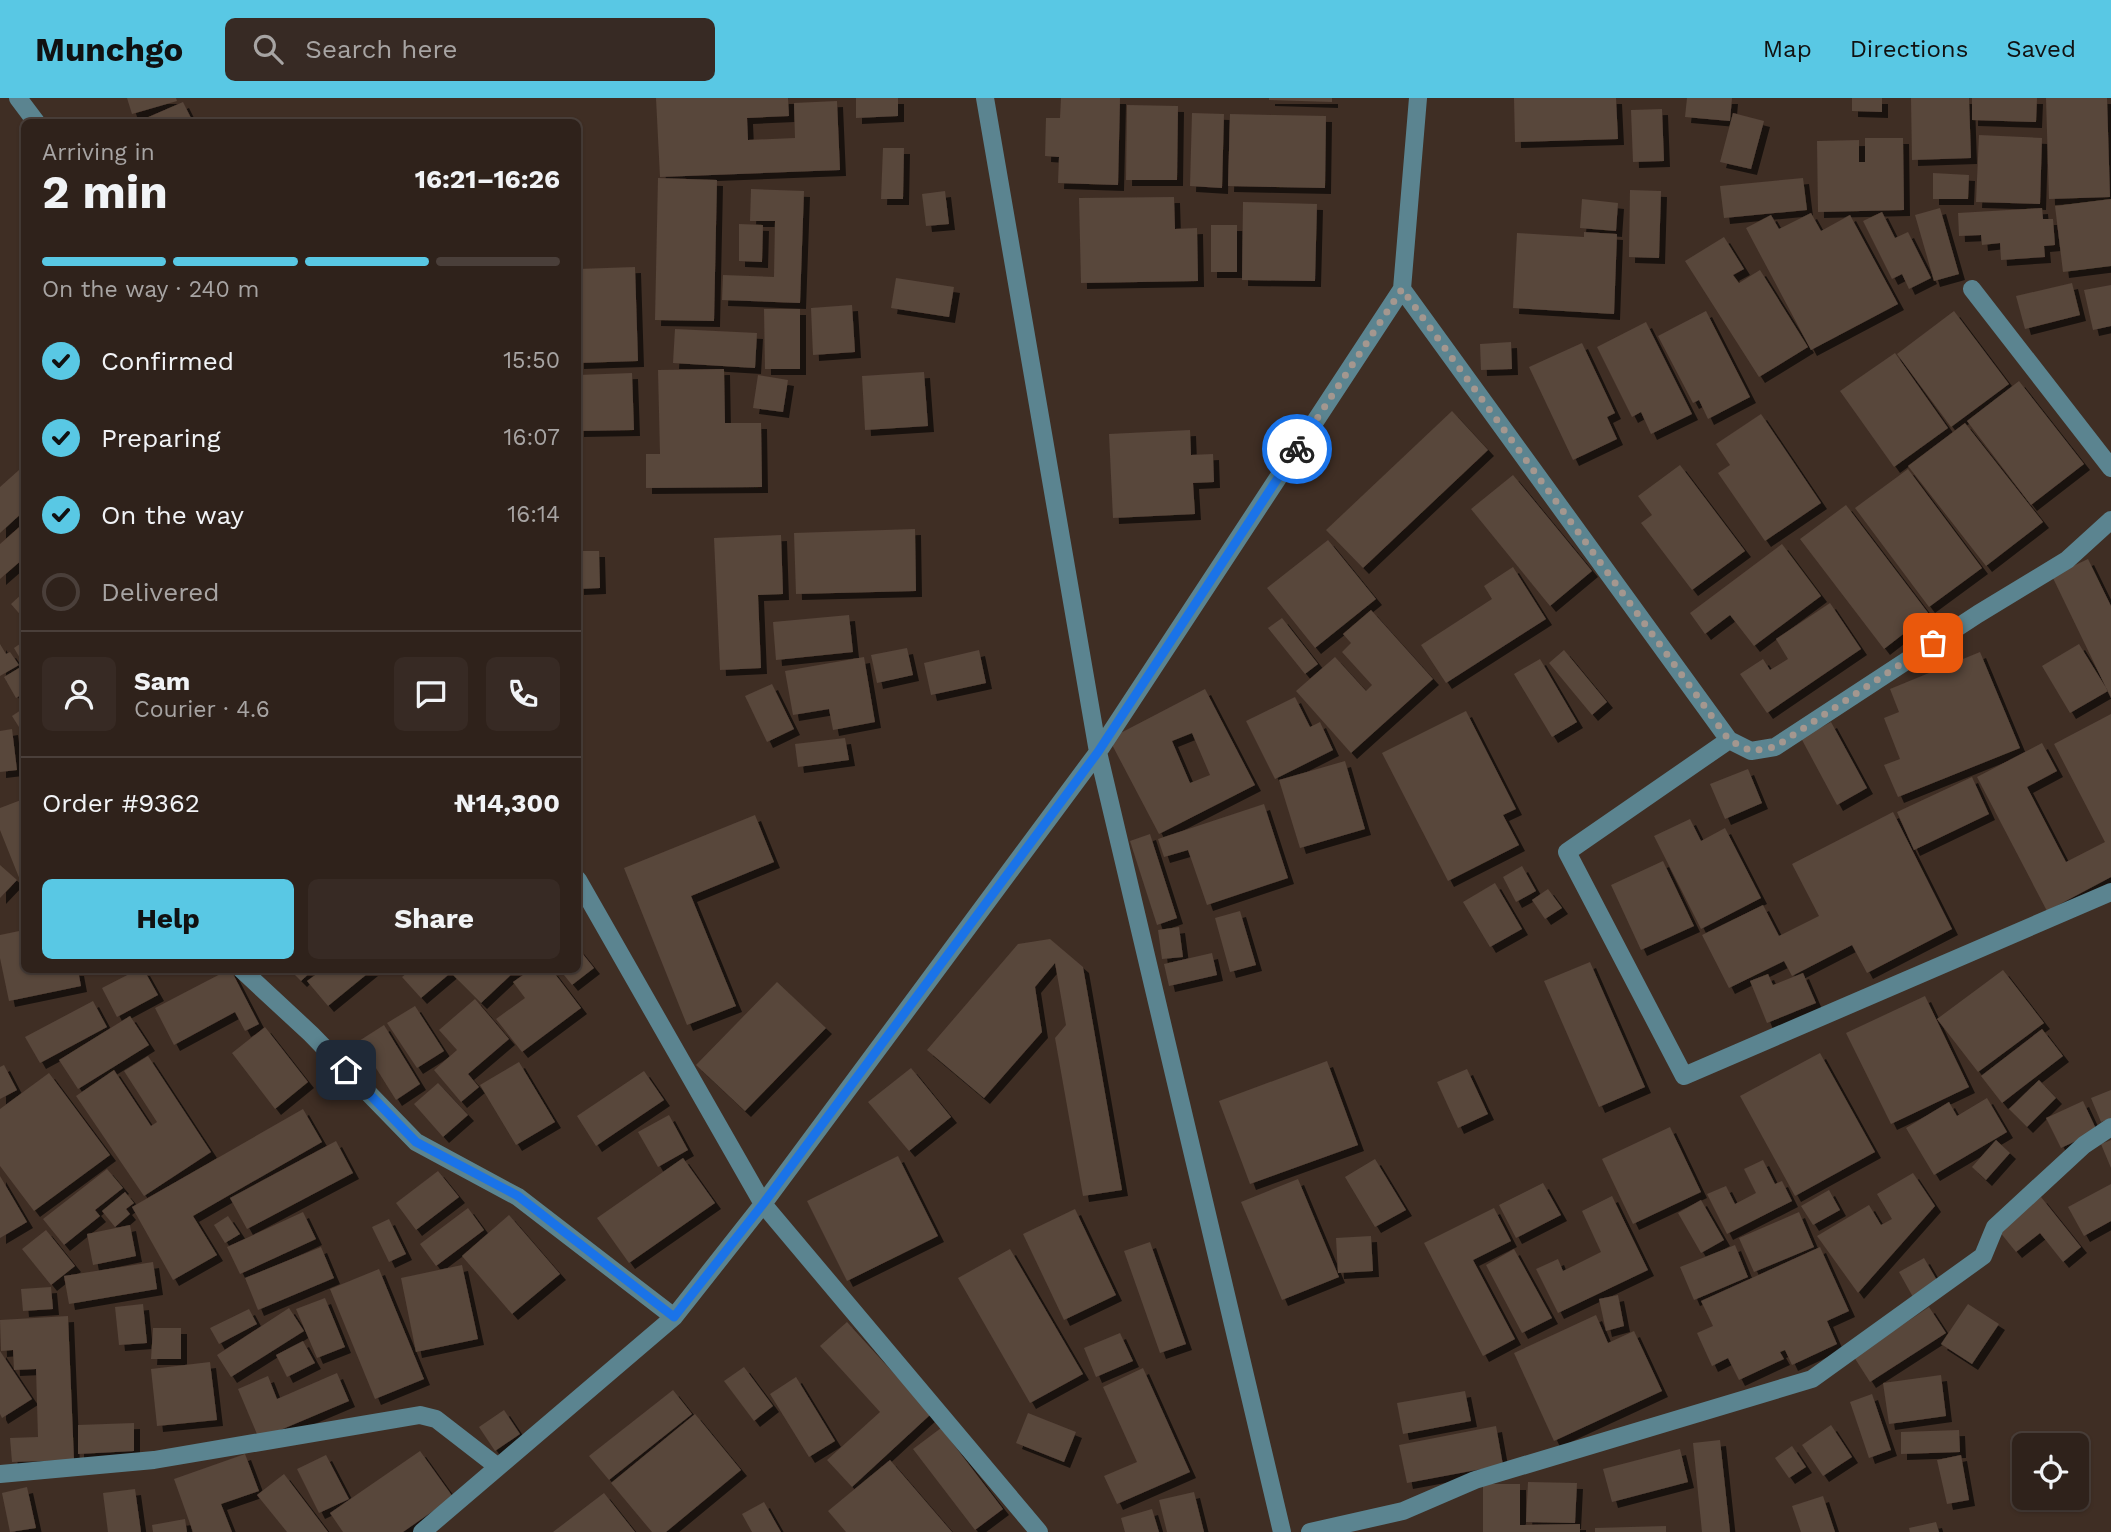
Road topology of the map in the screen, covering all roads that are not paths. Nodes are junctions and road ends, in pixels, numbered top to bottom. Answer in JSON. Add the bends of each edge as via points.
{"nodes":[{"id":1,"x":18,"y":98,"type":"edge"},
{"id":2,"x":985,"y":98,"type":"edge"},
{"id":3,"x":1418,"y":98,"type":"edge"},
{"id":4,"x":34,"y":119,"type":"edge"},
{"id":5,"x":1402,"y":289,"type":"junction"},
{"id":6,"x":1972,"y":289,"type":"dead end"},
{"id":7,"x":2111,"y":468,"type":"edge"},
{"id":8,"x":2111,"y":520,"type":"edge"},
{"id":9,"x":1729,"y":740,"type":"junction"},
{"id":10,"x":1098,"y":752,"type":"junction"},
{"id":11,"x":581,"y":885,"type":"edge"},
{"id":12,"x":2111,"y":892,"type":"edge"},
{"id":13,"x":245,"y":973,"type":"edge"},
{"id":14,"x":2111,"y":1127,"type":"edge"},
{"id":15,"x":763,"y":1204,"type":"junction"},
{"id":16,"x":674,"y":1317,"type":"junction"},
{"id":17,"x":498,"y":1467,"type":"junction"},
{"id":18,"x":0,"y":1475,"type":"edge"},
{"id":19,"x":422,"y":1532,"type":"edge"},
{"id":20,"x":1039,"y":1532,"type":"edge"},
{"id":21,"x":1282,"y":1532,"type":"edge"},
{"id":22,"x":1310,"y":1532,"type":"edge"}],
"edges":[{"from":1,"to":4,"type":"street"},
{"from":2,"to":10,"type":"street"},
{"from":3,"to":5,"type":"street"},
{"from":5,"to":9,"type":"street"},
{"from":5,"to":10,"type":"street"},
{"from":6,"to":7,"type":"street"},
{"from":8,"to":9,"type":"street","via":[[2067,559],[1775,747],[1751,751]]},
{"from":9,"to":12,"type":"street","via":[[1567,852],[1684,1076]]},
{"from":10,"to":15,"type":"street"},
{"from":10,"to":21,"type":"street"},
{"from":11,"to":15,"type":"street"},
{"from":13,"to":16,"type":"street","via":[[416,1142],[518,1196]]},
{"from":14,"to":22,"type":"street","via":[[2084,1145],[1995,1227],[1983,1256],[1812,1379],[1475,1480],[1403,1511]]},
{"from":15,"to":16,"type":"street"},
{"from":15,"to":20,"type":"street"},
{"from":16,"to":17,"type":"street"},
{"from":17,"to":18,"type":"street","via":[[436,1419],[420,1415],[154,1460]]},
{"from":17,"to":19,"type":"street"}]}
